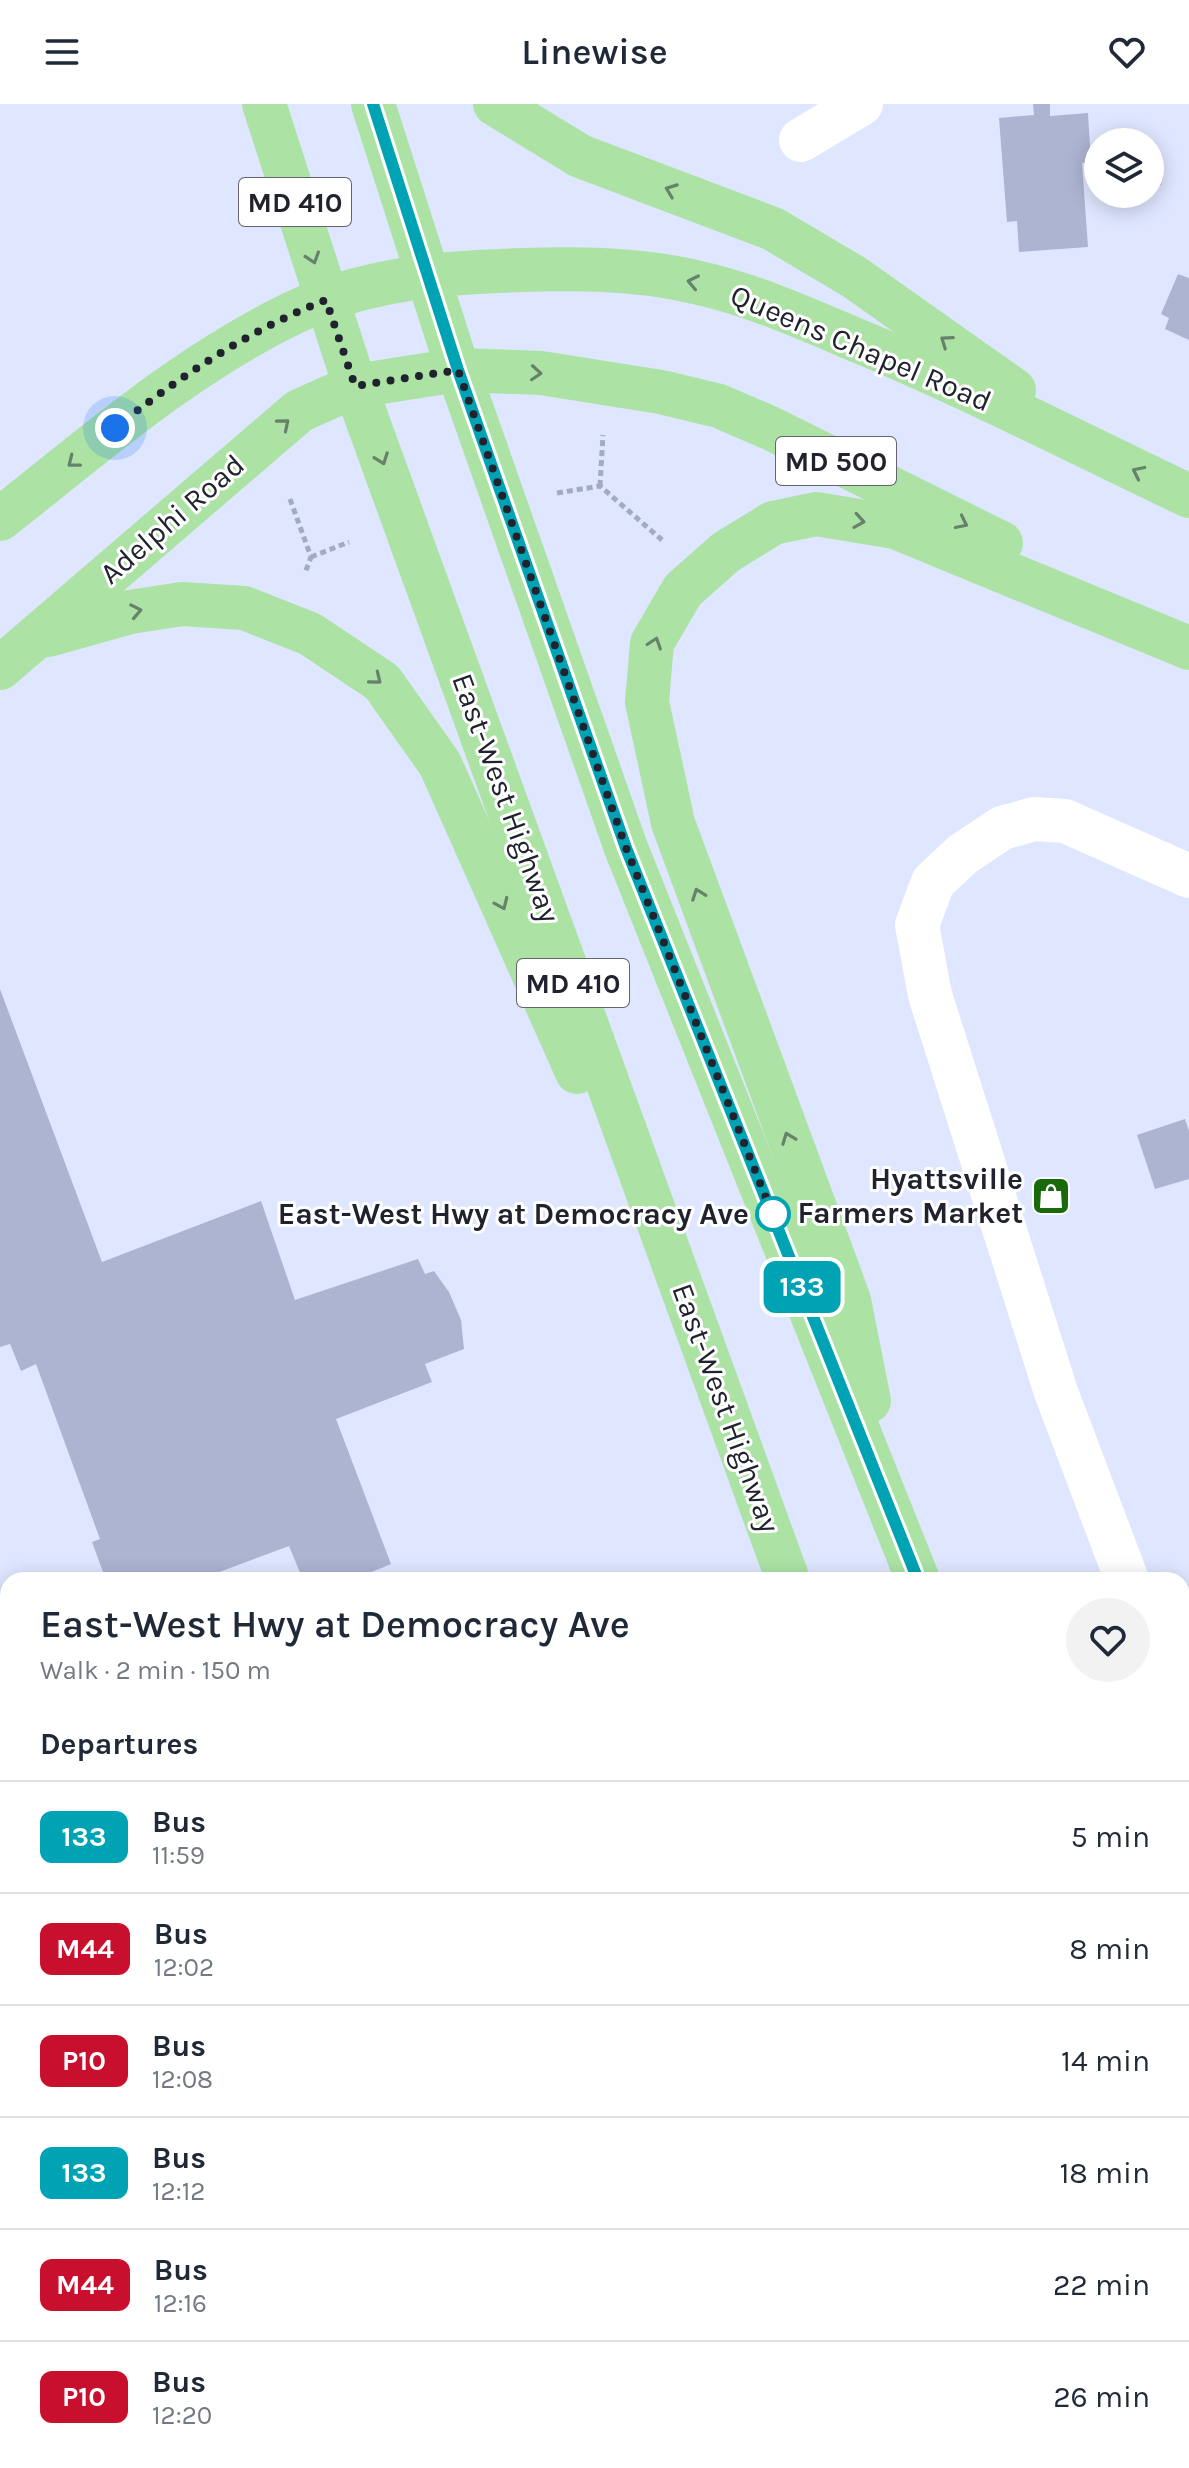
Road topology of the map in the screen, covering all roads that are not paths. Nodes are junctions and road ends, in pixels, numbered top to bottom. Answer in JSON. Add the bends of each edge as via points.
{"nodes":[{"id":1,"x":264,"y":104,"type":"edge"},
{"id":2,"x":373,"y":104,"type":"edge"},
{"id":3,"x":495,"y":104,"type":"edge"},
{"id":4,"x":861,"y":104,"type":"edge"},
{"id":5,"x":801,"y":140,"type":"dead end"},
{"id":6,"x":429,"y":273,"type":"junction"},
{"id":7,"x":326,"y":300,"type":"junction"},
{"id":8,"x":458,"y":370,"type":"junction"},
{"id":9,"x":355,"y":386,"type":"junction"},
{"id":10,"x":1100,"y":453,"type":"junction"},
{"id":11,"x":1189,"y":496,"type":"edge"},
{"id":12,"x":0,"y":519,"type":"edge"},
{"id":13,"x":1189,"y":634,"type":"edge"},
{"id":14,"x":34,"y":639,"type":"junction"},
{"id":15,"x":1189,"y":648,"type":"edge"},
{"id":16,"x":0,"y":668,"type":"edge"},
{"id":17,"x":1189,"y":876,"type":"edge"},
{"id":18,"x":722,"y":1396,"type":"junction"},
{"id":19,"x":892,"y":1509,"type":"junction"},
{"id":20,"x":785,"y":1572,"type":"edge"},
{"id":21,"x":915,"y":1572,"type":"edge"},
{"id":22,"x":1124,"y":1572,"type":"edge"}],
"edges":[{"from":1,"to":7,"type":"main road","name":"East-West Highway","number":"MD 410","one_way":true},
{"from":2,"to":6,"type":"main road","number":"MD 410"},
{"from":10,"to":3,"type":"main road","one_way":true,"via":[[854,277],[773,229],[580,156]]},
{"from":4,"to":5,"type":"street"},
{"from":6,"to":7,"type":"main road","name":"Queens Chapel Road"},
{"from":6,"to":8,"type":"main road","number":"MD 410"},
{"from":10,"to":6,"type":"main road","name":"Queens Chapel Road","one_way":true,"via":[[898,357],[784,309],[695,281],[618,270]]},
{"from":7,"to":9,"type":"main road","name":"East-West Highway","number":"MD 410"},
{"from":7,"to":12,"type":"main road","one_way":true,"via":[[218,354]]},
{"from":8,"to":9,"type":"main road","number":"MD 500"},
{"from":8,"to":13,"type":"main road","number":"MD 500","one_way":true,"via":[[541,373],[719,406]]},
{"from":8,"to":19,"type":"main road","number":"MD 410","via":[[626,848]]},
{"from":14,"to":9,"type":"main road","name":"Adelphi Road","one_way":true,"via":[[299,411]]},
{"from":9,"to":18,"type":"main road","name":"East-West Highway","number":"MD 410","one_way":true},
{"from":11,"to":10,"type":"main road","name":"Queens Chapel Road","one_way":true},
{"from":14,"to":16,"type":"main road","name":"Adelphi Road"},
{"from":14,"to":18,"type":"main road","one_way":true,"via":[[130,612],[182,604],[244,608],[310,634],[382,682],[440,764]]},
{"from":19,"to":15,"type":"main road","one_way":true,"via":[[849,1300],[673,823],[647,702],[652,643],[683,590],[726,552],[773,523],[816,514],[895,527]]},
{"from":17,"to":22,"type":"street","via":[[1065,821],[1034,819],[1002,828],[963,854],[933,882],[917,925],[930,995],[1056,1392]]},
{"from":18,"to":20,"type":"main road","name":"East-West Highway","number":"MD 410"},
{"from":19,"to":21,"type":"main road","number":"MD 410"}]}
